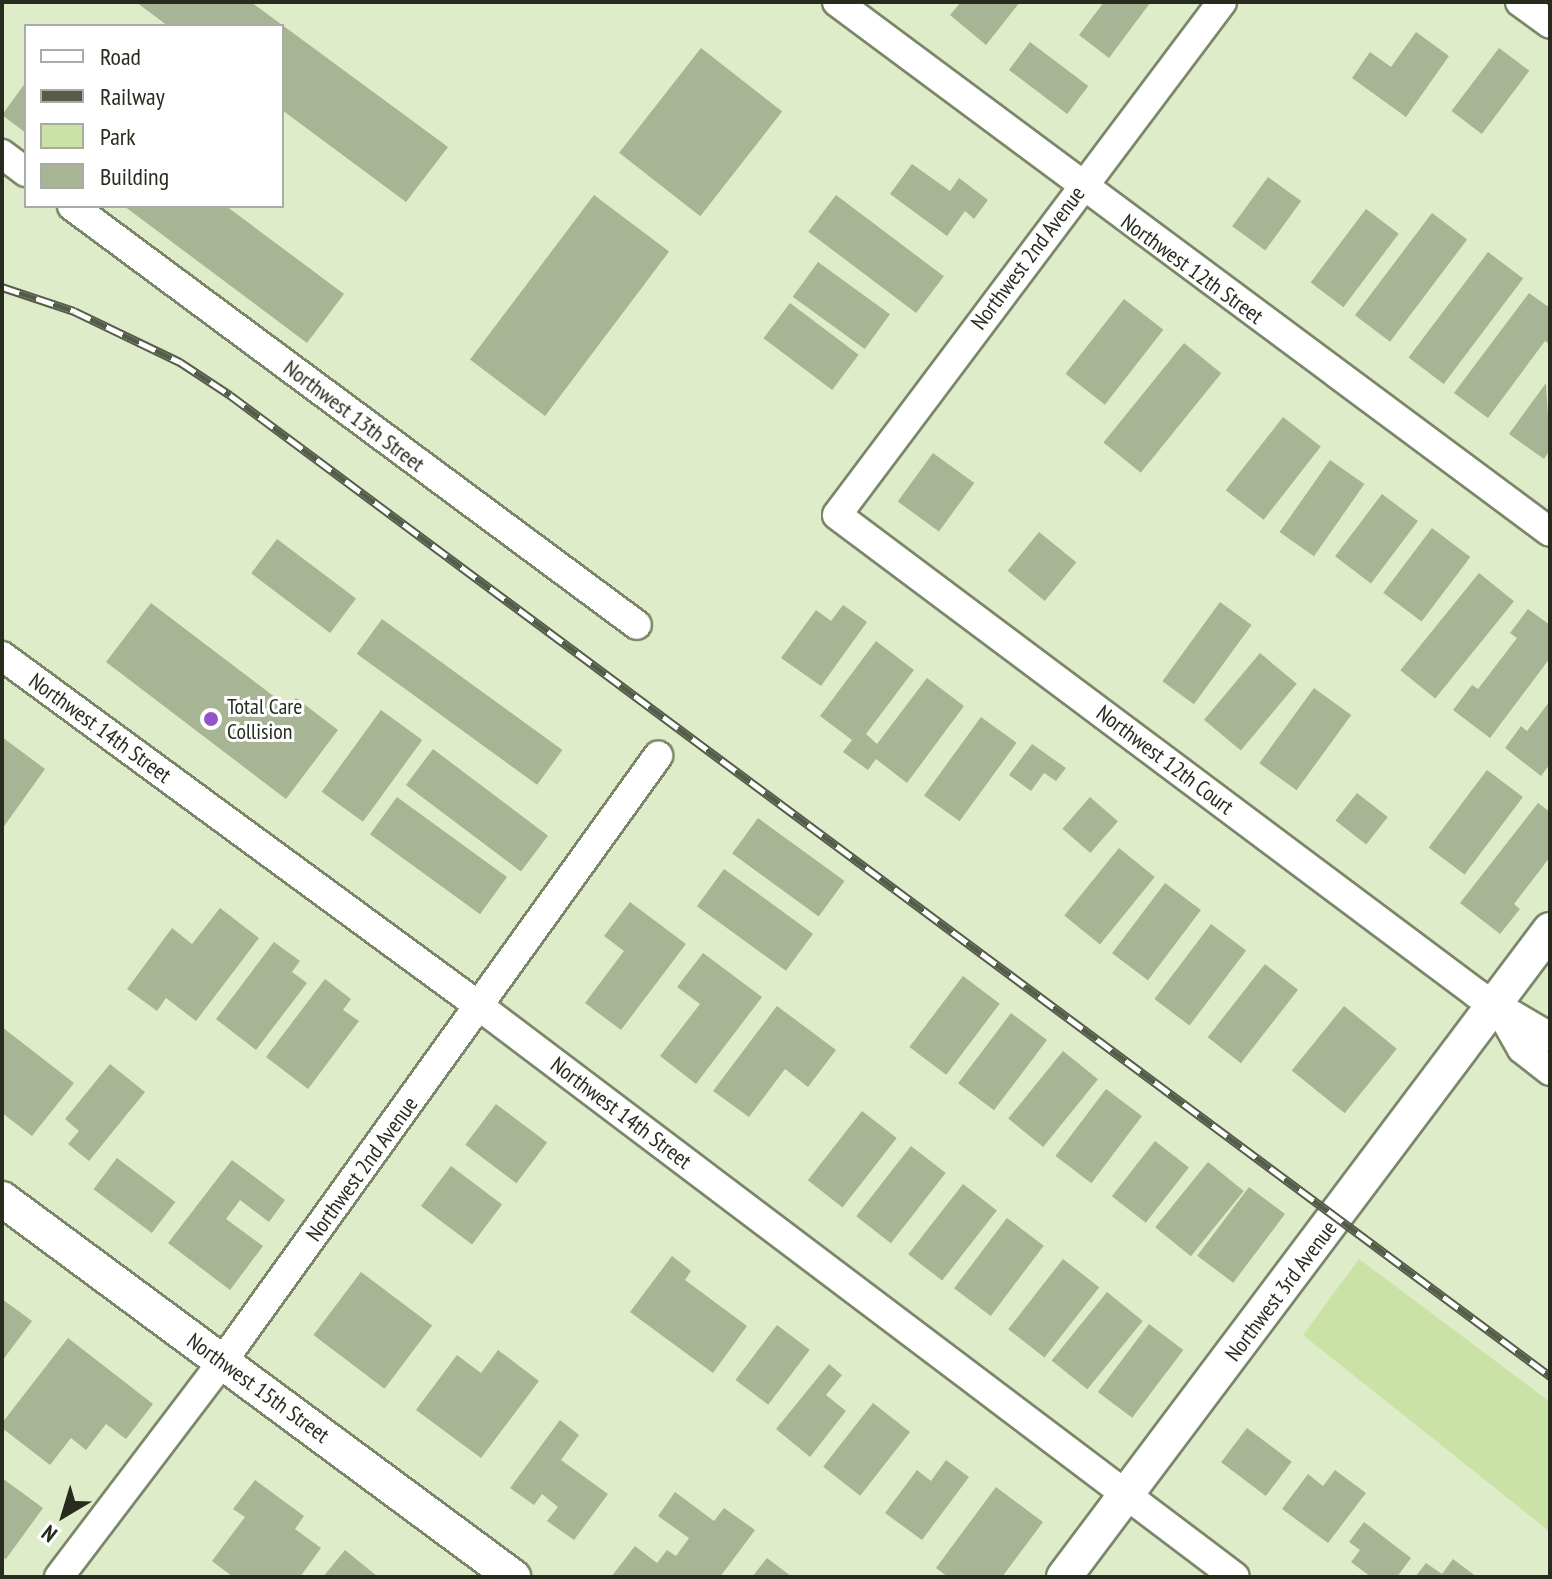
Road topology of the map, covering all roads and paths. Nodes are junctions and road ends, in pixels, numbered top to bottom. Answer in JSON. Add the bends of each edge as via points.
{"nodes":[{"id":1,"x":837,"y":2,"type":"edge"},
{"id":2,"x":1222,"y":2,"type":"edge"},
{"id":3,"x":1520,"y":2,"type":"edge"},
{"id":4,"x":1550,"y":24,"type":"edge"},
{"id":5,"x":2,"y":154,"type":"edge"},
{"id":6,"x":24,"y":170,"type":"edge"},
{"id":7,"x":1081,"y":187,"type":"junction"},
{"id":8,"x":75,"y":208,"type":"edge"},
{"id":9,"x":837,"y":515,"type":"joint"},
{"id":10,"x":1550,"y":532,"type":"edge"},
{"id":11,"x":637,"y":625,"type":"dead end"},
{"id":12,"x":2,"y":656,"type":"edge"},
{"id":13,"x":658,"y":756,"type":"dead end"},
{"id":14,"x":1550,"y":930,"type":"edge"},
{"id":15,"x":1496,"y":1003,"type":"junction"},
{"id":16,"x":479,"y":1006,"type":"junction"},
{"id":17,"x":1550,"y":1037,"type":"edge"},
{"id":18,"x":1550,"y":1071,"type":"edge"},
{"id":19,"x":2,"y":1199,"type":"edge"},
{"id":20,"x":222,"y":1362,"type":"junction"},
{"id":21,"x":1127,"y":1496,"type":"junction"},
{"id":22,"x":59,"y":1577,"type":"edge"},
{"id":23,"x":513,"y":1577,"type":"edge"},
{"id":24,"x":1064,"y":1577,"type":"edge"},
{"id":25,"x":1235,"y":1577,"type":"edge"}],
"edges":[{"from":1,"to":7,"type":"street","name":"Northwest 12th Street"},
{"from":2,"to":7,"type":"street","name":"Northwest 2nd Avenue"},
{"from":3,"to":4,"type":"street"},
{"from":5,"to":6,"type":"street"},
{"from":7,"to":9,"type":"street","name":"Northwest 2nd Avenue"},
{"from":7,"to":10,"type":"street","name":"Northwest 12th Street"},
{"from":8,"to":11,"type":"street","name":"Northwest 13th Street"},
{"from":9,"to":15,"type":"street","name":"Northwest 12th Court"},
{"from":12,"to":16,"type":"street","name":"Northwest 14th Street"},
{"from":13,"to":16,"type":"street","name":"Northwest 2nd Avenue"},
{"from":14,"to":15,"type":"street","name":"Northwest 3rd Avenue"},
{"from":15,"to":17,"type":"street"},
{"from":15,"to":18,"type":"street","via":[[1522,1049]]},
{"from":15,"to":21,"type":"street","name":"Northwest 3rd Avenue"},
{"from":16,"to":20,"type":"street","name":"Northwest 2nd Avenue"},
{"from":16,"to":21,"type":"street","name":"Northwest 14th Street"},
{"from":19,"to":20,"type":"street","name":"Northwest 15th Street"},
{"from":20,"to":22,"type":"street","name":"Northwest 2nd Avenue"},
{"from":20,"to":23,"type":"street","name":"Northwest 15th Street"},
{"from":21,"to":24,"type":"street","name":"Northwest 3rd Avenue"},
{"from":21,"to":25,"type":"street","name":"Northwest 14th Street"}]}
